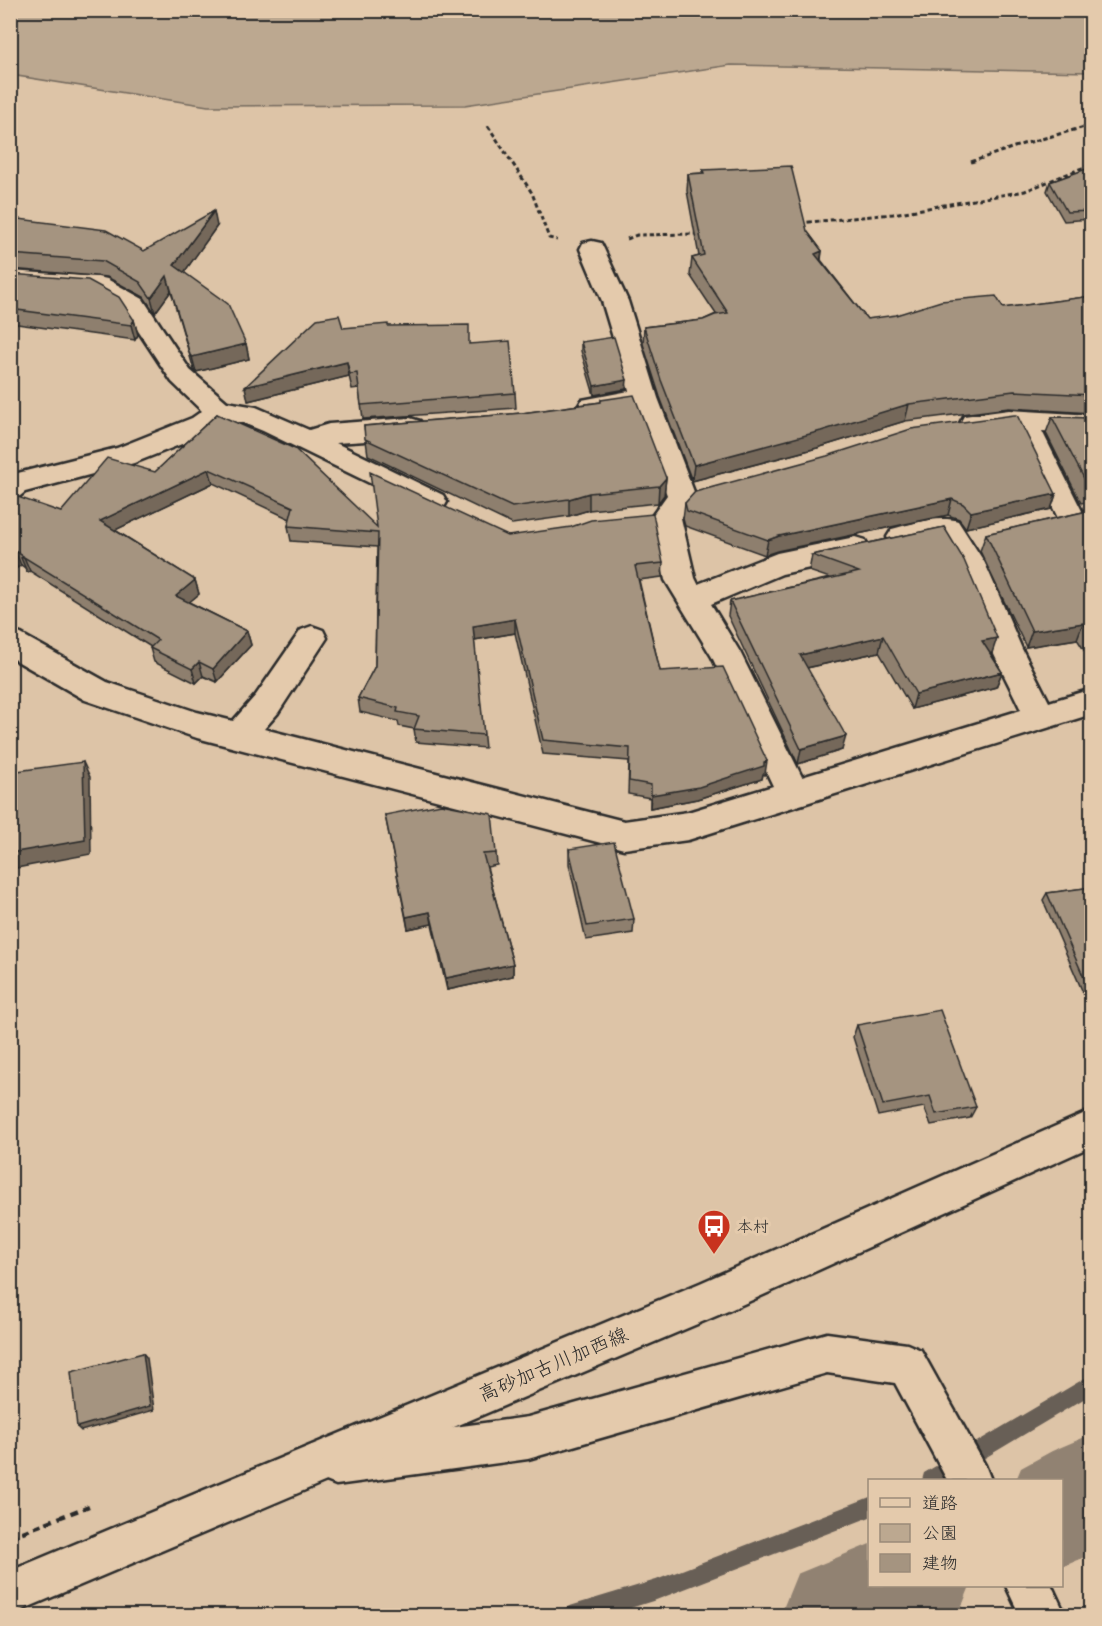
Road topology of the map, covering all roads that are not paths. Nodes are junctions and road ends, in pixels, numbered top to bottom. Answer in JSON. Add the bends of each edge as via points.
{"nodes":[{"id":1,"x":592,"y":249,"type":"road end"},
{"id":2,"x":10,"y":279,"type":"edge"},
{"id":3,"x":644,"y":398,"type":"junction"},
{"id":4,"x":219,"y":411,"type":"junction"},
{"id":5,"x":566,"y":411,"type":"edge"},
{"id":6,"x":1023,"y":420,"type":"junction"},
{"id":7,"x":1092,"y":425,"type":"edge"},
{"id":8,"x":440,"y":426,"type":"edge"},
{"id":9,"x":949,"y":426,"type":"edge"},
{"id":10,"x":307,"y":440,"type":"junction"},
{"id":11,"x":10,"y":489,"type":"edge"},
{"id":12,"x":457,"y":513,"type":"edge"},
{"id":13,"x":1070,"y":517,"type":"edge"},
{"id":14,"x":692,"y":599,"type":"junction"},
{"id":15,"x":312,"y":638,"type":"dead end"},
{"id":16,"x":10,"y":642,"type":"edge"},
{"id":17,"x":1092,"y":701,"type":"edge"},
{"id":18,"x":1041,"y":718,"type":"junction"},
{"id":19,"x":240,"y":735,"type":"junction"},
{"id":20,"x":794,"y":795,"type":"junction"},
{"id":21,"x":1092,"y":1127,"type":"edge"},
{"id":22,"x":308,"y":1468,"type":"junction"},
{"id":23,"x":969,"y":1479,"type":"edge"},
{"id":24,"x":1029,"y":1587,"type":"edge"},
{"id":25,"x":10,"y":1593,"type":"edge"},
{"id":26,"x":1044,"y":1616,"type":"edge"}],
"edges":[{"from":1,"to":3,"type":"street","via":[[615,301],[636,334]]},
{"from":2,"to":4,"type":"street","via":[[98,285],[134,305],[181,376]]},
{"from":3,"to":5,"type":"street"},
{"from":3,"to":14,"type":"street","via":[[674,505],[680,580]]},
{"from":4,"to":10,"type":"street","via":[[246,414]]},
{"from":4,"to":11,"type":"street","via":[[202,425],[124,456],[15,484]]},
{"from":6,"to":7,"type":"street"},
{"from":6,"to":9,"type":"street"},
{"from":6,"to":13,"type":"street"},
{"from":8,"to":10,"type":"street","via":[[328,434]]},
{"from":10,"to":12,"type":"street"},
{"from":14,"to":18,"type":"street","via":[[777,564],[948,528],[971,540],[998,627]]},
{"from":14,"to":20,"type":"street","via":[[725,652]]},
{"from":15,"to":19,"type":"street","via":[[267,704]]},
{"from":16,"to":19,"type":"street","via":[[96,691],[197,725]]},
{"from":17,"to":18,"type":"street"},
{"from":18,"to":20,"type":"street"},
{"from":19,"to":20,"type":"street","via":[[624,835],[688,826]]},
{"from":21,"to":22,"type":"street","name":"高砂加古川加西線","via":[[714,1297]]},
{"from":22,"to":23,"type":"street","via":[[528,1438],[827,1353],[907,1364]]},
{"from":22,"to":25,"type":"street","name":"高砂加古川加西線"},
{"from":24,"to":26,"type":"street"}]}
